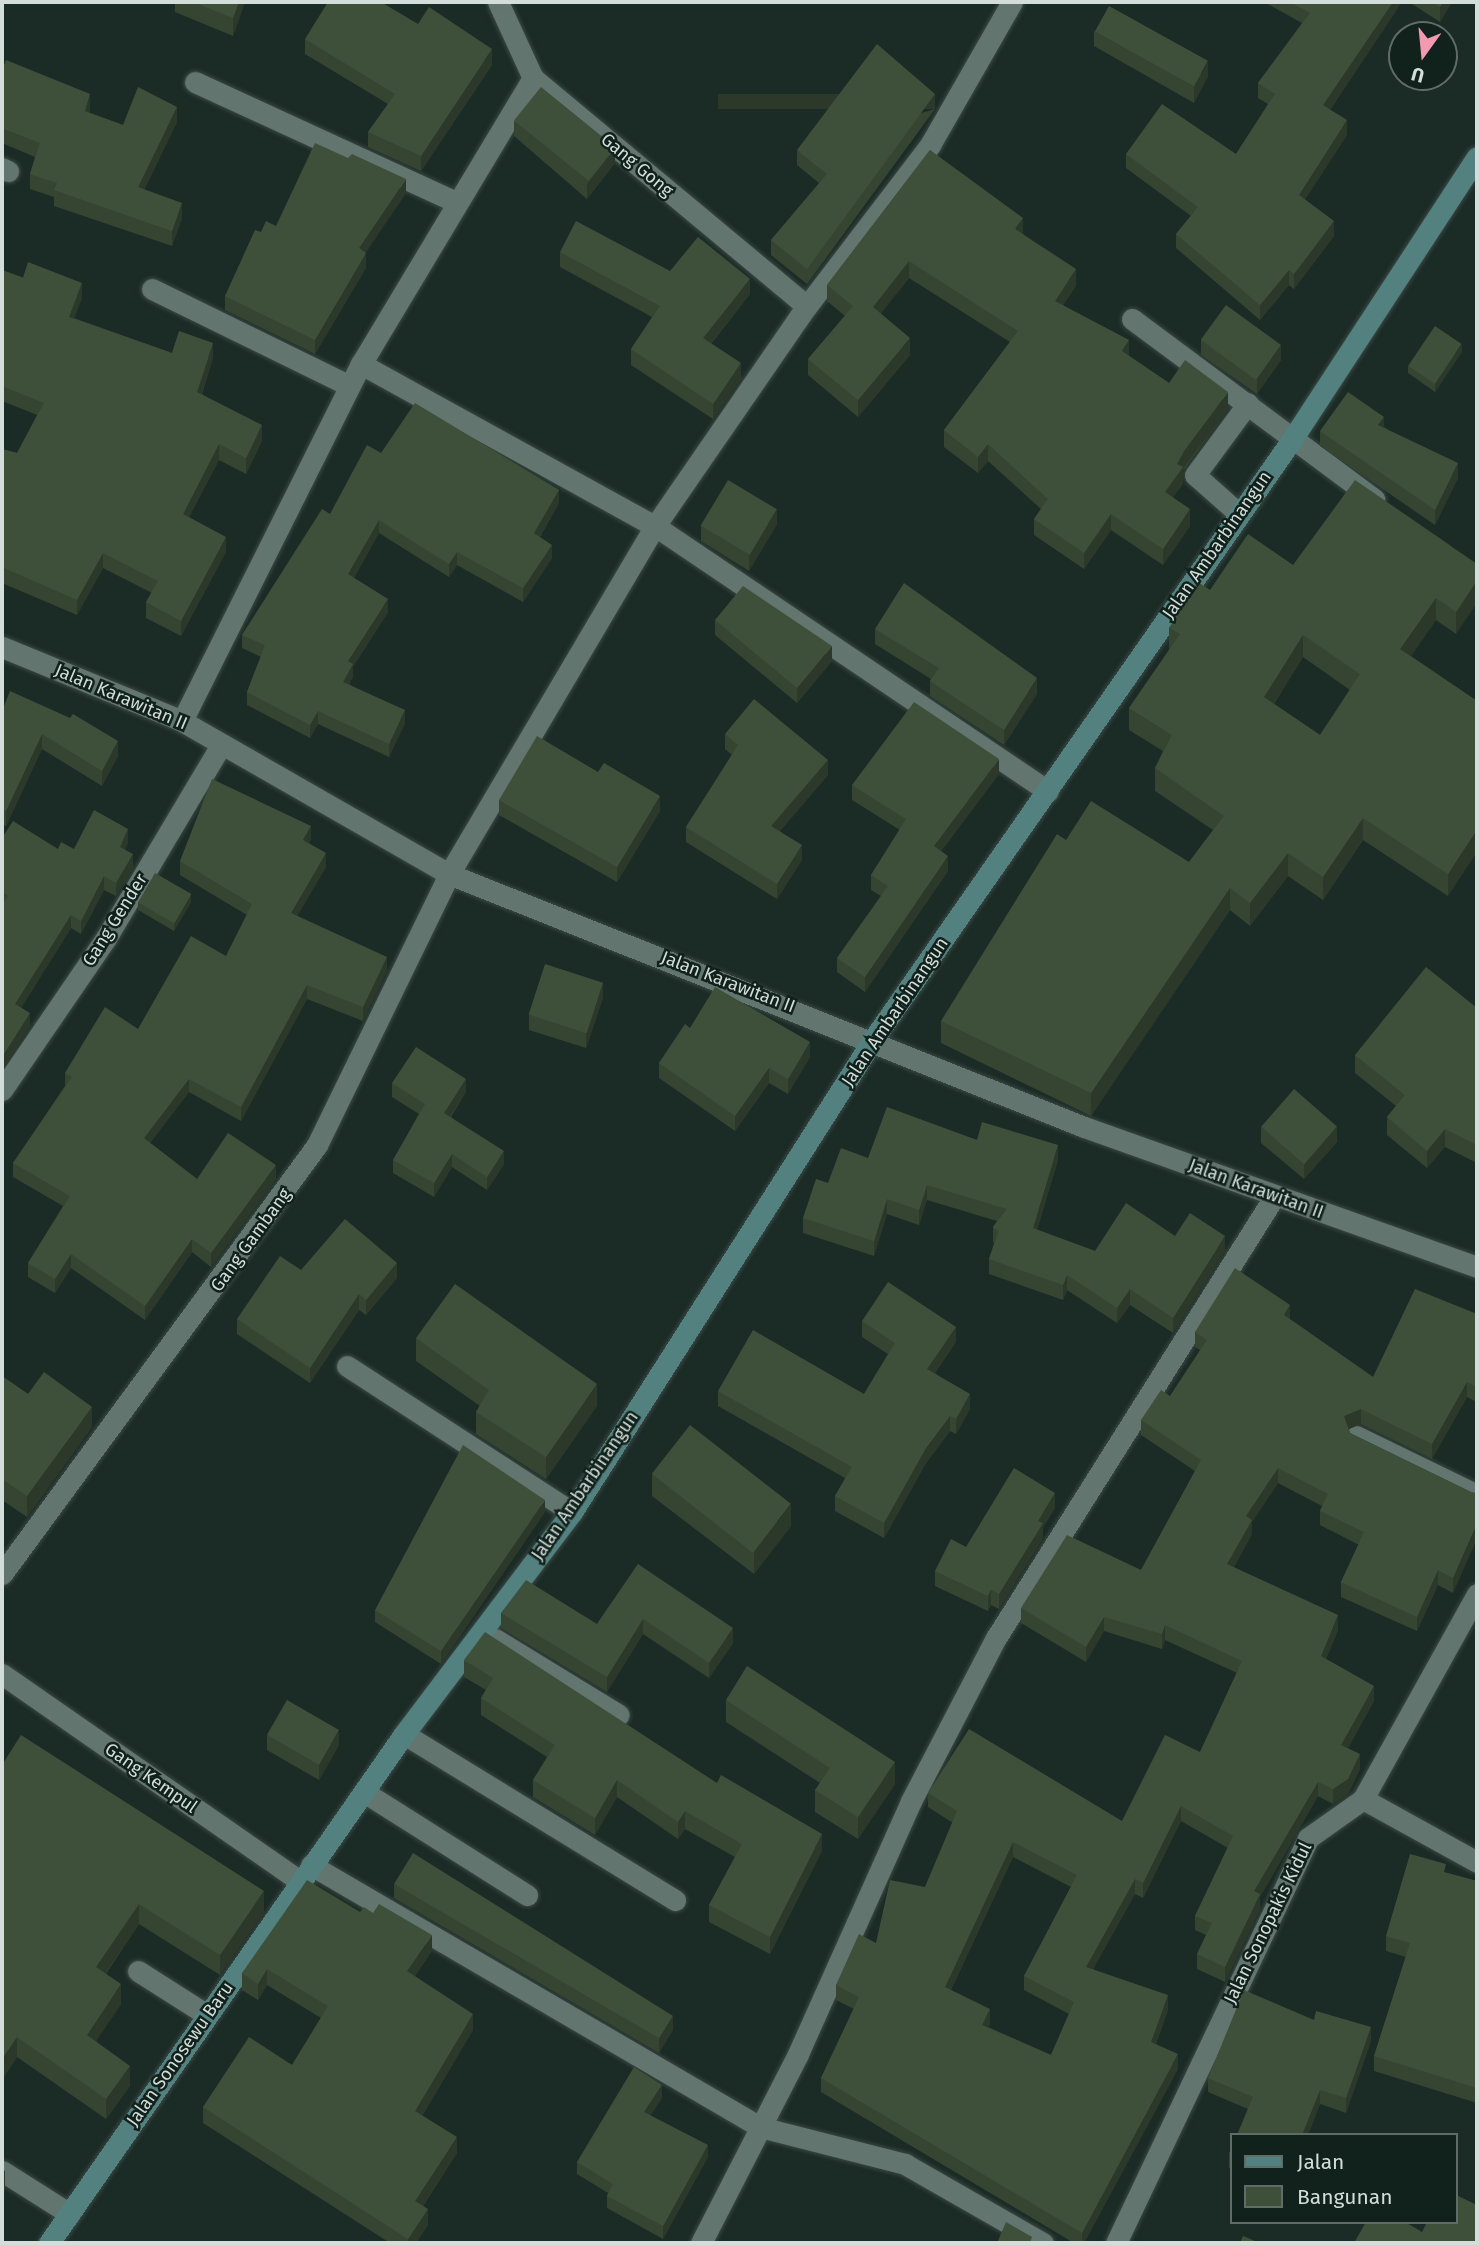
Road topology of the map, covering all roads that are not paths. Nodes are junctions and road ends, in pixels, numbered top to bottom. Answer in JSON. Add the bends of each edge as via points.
{"nodes":[{"id":1,"x":498,"y":2,"type":"edge"},
{"id":2,"x":1012,"y":2,"type":"edge"},
{"id":3,"x":533,"y":78,"type":"junction"},
{"id":4,"x":195,"y":82,"type":"dead end"},
{"id":5,"x":1477,"y":157,"type":"edge"},
{"id":6,"x":456,"y":202,"type":"junction"},
{"id":7,"x":152,"y":289,"type":"dead end"},
{"id":8,"x":807,"y":306,"type":"junction"},
{"id":9,"x":1132,"y":319,"type":"dead end"},
{"id":10,"x":361,"y":364,"type":"junction"},
{"id":11,"x":350,"y":386,"type":"junction"},
{"id":12,"x":1248,"y":403,"type":"junction"},
{"id":13,"x":1290,"y":441,"type":"junction"},
{"id":14,"x":1238,"y":513,"type":"junction"},
{"id":15,"x":1398,"y":515,"type":"edge"},
{"id":16,"x":655,"y":526,"type":"junction"},
{"id":17,"x":2,"y":647,"type":"edge"},
{"id":18,"x":182,"y":721,"type":"junction"},
{"id":19,"x":221,"y":745,"type":"junction"},
{"id":20,"x":1048,"y":791,"type":"junction"},
{"id":21,"x":449,"y":874,"type":"junction"},
{"id":22,"x":874,"y":1038,"type":"junction"},
{"id":23,"x":2,"y":1090,"type":"edge"},
{"id":24,"x":1274,"y":1197,"type":"junction"},
{"id":25,"x":1477,"y":1267,"type":"edge"},
{"id":26,"x":347,"y":1366,"type":"dead end"},
{"id":27,"x":1356,"y":1436,"type":"edge"},
{"id":28,"x":1477,"y":1495,"type":"edge"},
{"id":29,"x":572,"y":1513,"type":"junction"},
{"id":30,"x":2,"y":1574,"type":"edge"},
{"id":31,"x":1477,"y":1594,"type":"edge"},
{"id":32,"x":481,"y":1631,"type":"junction"},
{"id":33,"x":2,"y":1674,"type":"edge"},
{"id":34,"x":619,"y":1714,"type":"dead end"},
{"id":35,"x":404,"y":1734,"type":"junction"},
{"id":36,"x":364,"y":1792,"type":"junction"},
{"id":37,"x":1363,"y":1799,"type":"junction"},
{"id":38,"x":1477,"y":1862,"type":"edge"},
{"id":39,"x":305,"y":1873,"type":"junction"},
{"id":40,"x":527,"y":1895,"type":"dead end"},
{"id":41,"x":675,"y":1900,"type":"dead end"},
{"id":42,"x":138,"y":1971,"type":"dead end"},
{"id":43,"x":207,"y":2015,"type":"junction"},
{"id":44,"x":760,"y":2127,"type":"junction"},
{"id":45,"x":2,"y":2171,"type":"edge"},
{"id":46,"x":69,"y":2214,"type":"junction"},
{"id":47,"x":49,"y":2243,"type":"edge"},
{"id":48,"x":701,"y":2243,"type":"edge"},
{"id":49,"x":1043,"y":2243,"type":"edge"},
{"id":50,"x":1116,"y":2243,"type":"edge"}],
"edges":[{"from":1,"to":3,"type":"street","name":"Gang Gong"},
{"from":2,"to":8,"type":"street","name":"Gang Gambang","via":[[930,145]]},
{"from":3,"to":6,"type":"street"},
{"from":3,"to":8,"type":"street","name":"Gang Gong"},
{"from":4,"to":6,"type":"street"},
{"from":5,"to":13,"type":"main road","name":"Jalan Ambarbinangun"},
{"from":6,"to":10,"type":"street"},
{"from":7,"to":11,"type":"street"},
{"from":8,"to":16,"type":"street","name":"Gang Gambang"},
{"from":9,"to":12,"type":"street"},
{"from":10,"to":11,"type":"street"},
{"from":10,"to":16,"type":"street"},
{"from":11,"to":18,"type":"street"},
{"from":12,"to":13,"type":"street"},
{"from":12,"to":14,"type":"street","via":[[1195,475]]},
{"from":13,"to":14,"type":"main road","name":"Jalan Ambarbinangun"},
{"from":13,"to":15,"type":"street"},
{"from":14,"to":20,"type":"main road","name":"Jalan Ambarbinangun"},
{"from":16,"to":20,"type":"street"},
{"from":16,"to":21,"type":"street","name":"Gang Gambang"},
{"from":17,"to":18,"type":"street","name":"Jalan Karawitan II"},
{"from":18,"to":19,"type":"street","name":"Jalan Karawitan II"},
{"from":19,"to":21,"type":"street","name":"Jalan Karawitan II"},
{"from":19,"to":23,"type":"street","name":"Gang Gender","via":[[106,939]]},
{"from":20,"to":22,"type":"main road","name":"Jalan Ambarbinangun"},
{"from":21,"to":22,"type":"street","name":"Jalan Karawitan II"},
{"from":21,"to":30,"type":"street","name":"Gang Gambang","via":[[317,1145]]},
{"from":22,"to":24,"type":"street","name":"Jalan Karawitan II"},
{"from":22,"to":29,"type":"main road","name":"Jalan Ambarbinangun"},
{"from":24,"to":25,"type":"street","name":"Jalan Karawitan II"},
{"from":24,"to":44,"type":"street","via":[[996,1638],[911,1801]]},
{"from":26,"to":29,"type":"street"},
{"from":27,"to":28,"type":"street"},
{"from":29,"to":32,"type":"main road","name":"Jalan Ambarbinangun"},
{"from":31,"to":37,"type":"street","name":"Jalan Sonopakis Kidul"},
{"from":32,"to":34,"type":"street"},
{"from":32,"to":35,"type":"main road","name":"Jalan Ambarbinangun"},
{"from":33,"to":39,"type":"street","name":"Gang Kempul"},
{"from":35,"to":36,"type":"main road","name":"Jalan Ambarbinangun"},
{"from":35,"to":41,"type":"street"},
{"from":36,"to":39,"type":"main road","name":"Jalan Ambarbinangun"},
{"from":36,"to":40,"type":"street"},
{"from":37,"to":38,"type":"street"},
{"from":37,"to":50,"type":"street","name":"Jalan Sonopakis Kidul","via":[[1308,1838]]},
{"from":39,"to":43,"type":"main road","name":"Jalan Sonosewu Baru"},
{"from":39,"to":44,"type":"street","name":"Gang Kempul"},
{"from":42,"to":43,"type":"street"},
{"from":43,"to":46,"type":"main road","name":"Jalan Sonosewu Baru"},
{"from":44,"to":48,"type":"street"},
{"from":44,"to":49,"type":"street","name":"Gang Kempul","via":[[905,2164]]},
{"from":45,"to":46,"type":"street"},
{"from":46,"to":47,"type":"main road","name":"Jalan Sonosewu Baru"}]}
